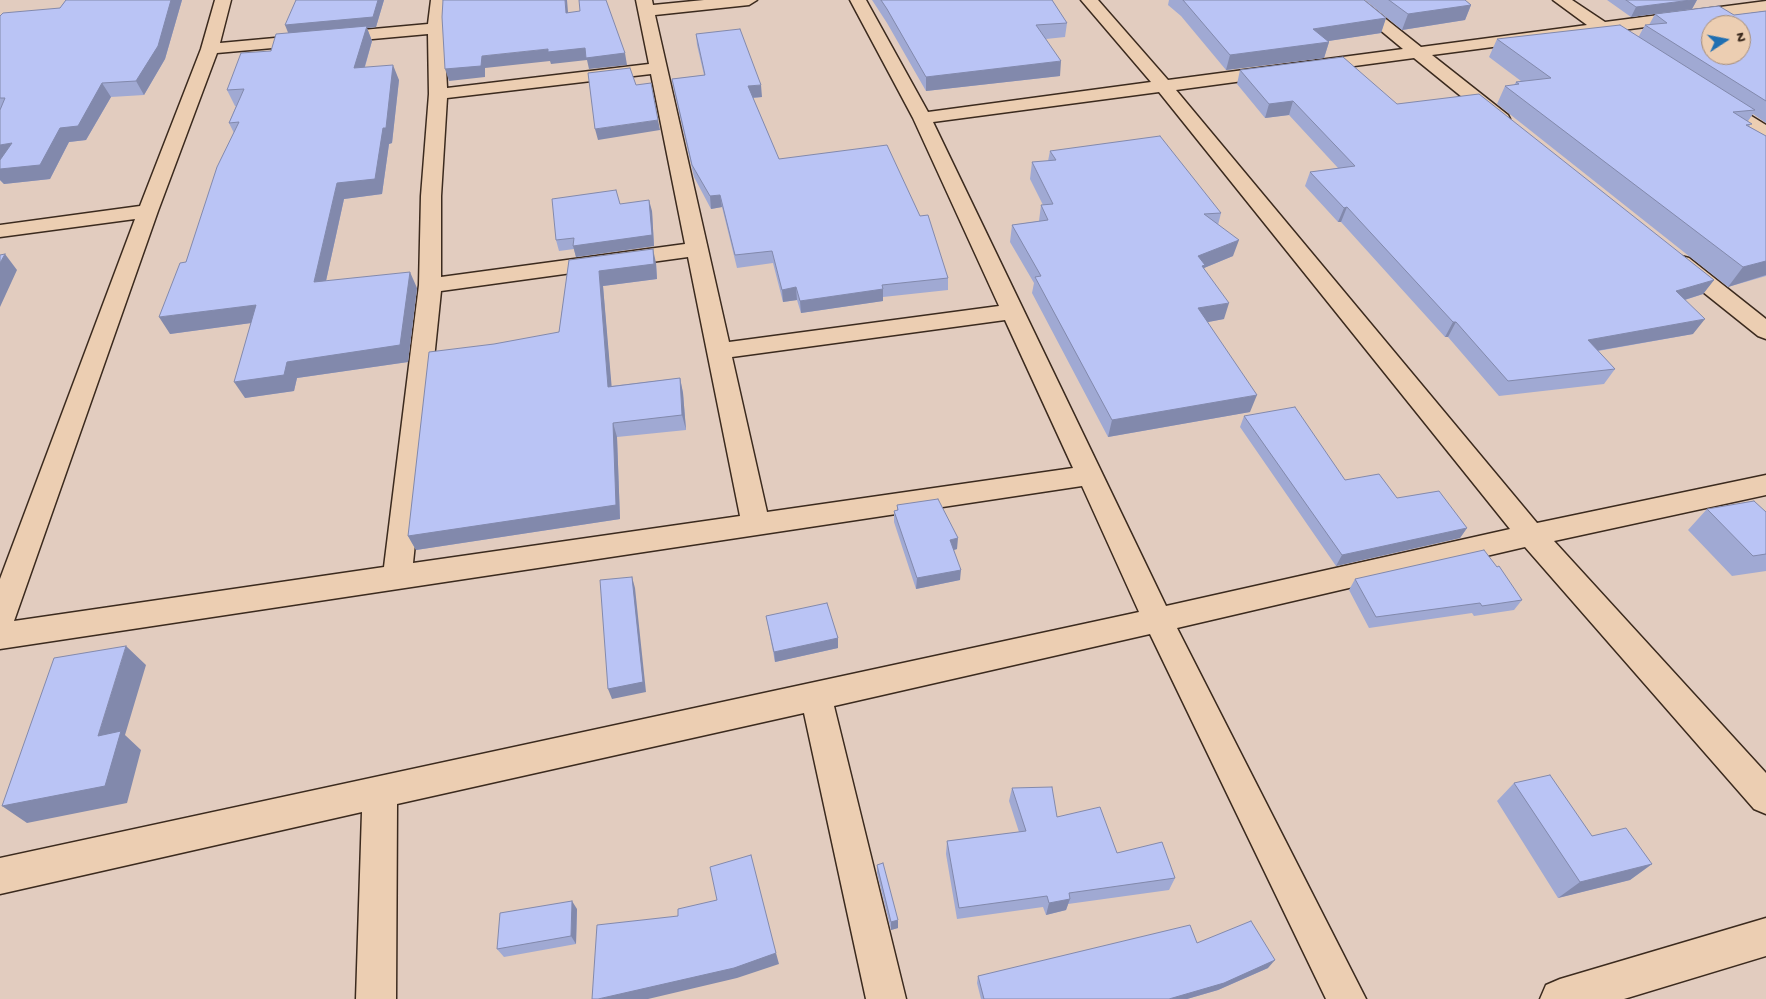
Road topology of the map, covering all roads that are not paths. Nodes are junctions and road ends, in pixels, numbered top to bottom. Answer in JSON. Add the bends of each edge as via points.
{"nodes":[{"id":1,"x":223,"y":0,"type":"edge"},
{"id":2,"x":439,"y":0,"type":"edge"},
{"id":3,"x":749,"y":0,"type":"edge"},
{"id":4,"x":858,"y":0,"type":"edge"},
{"id":5,"x":1089,"y":0,"type":"edge"},
{"id":6,"x":1352,"y":0,"type":"edge"},
{"id":7,"x":1561,"y":0,"type":"edge"},
{"id":8,"x":646,"y":5,"type":"edge"},
{"id":9,"x":1766,"y":6,"type":"edge"},
{"id":10,"x":1601,"y":27,"type":"junction"},
{"id":11,"x":436,"y":28,"type":"junction"},
{"id":12,"x":1626,"y":43,"type":"edge"},
{"id":13,"x":210,"y":49,"type":"junction"},
{"id":14,"x":1418,"y":52,"type":"junction"},
{"id":15,"x":659,"y":68,"type":"junction"},
{"id":16,"x":1163,"y":85,"type":"junction"},
{"id":17,"x":438,"y":94,"type":"junction"},
{"id":18,"x":1708,"y":96,"type":"edge"},
{"id":19,"x":922,"y":118,"type":"junction"},
{"id":20,"x":1519,"y":132,"type":"edge"},
{"id":21,"x":1766,"y":133,"type":"edge"},
{"id":22,"x":148,"y":211,"type":"junction"},
{"id":23,"x":0,"y":231,"type":"edge"},
{"id":24,"x":697,"y":249,"type":"junction"},
{"id":25,"x":1666,"y":251,"type":"edge"},
{"id":26,"x":430,"y":284,"type":"junction"},
{"id":27,"x":1012,"y":312,"type":"junction"},
{"id":28,"x":1766,"y":332,"type":"edge"},
{"id":29,"x":719,"y":351,"type":"junction"},
{"id":30,"x":1090,"y":475,"type":"junction"},
{"id":31,"x":1766,"y":485,"type":"edge"},
{"id":32,"x":756,"y":526,"type":"junction"},
{"id":33,"x":1531,"y":535,"type":"junction"},
{"id":34,"x":397,"y":578,"type":"junction"},
{"id":35,"x":0,"y":619,"type":"edge"},
{"id":36,"x":1158,"y":620,"type":"junction"},
{"id":37,"x":0,"y":636,"type":"edge"},
{"id":38,"x":816,"y":696,"type":"junction"},
{"id":39,"x":380,"y":792,"type":"junction"},
{"id":40,"x":1766,"y":798,"type":"edge"},
{"id":41,"x":0,"y":876,"type":"edge"},
{"id":42,"x":1766,"y":937,"type":"edge"},
{"id":43,"x":1624,"y":990,"type":"edge"},
{"id":44,"x":376,"y":999,"type":"edge"},
{"id":45,"x":886,"y":999,"type":"edge"},
{"id":46,"x":1346,"y":999,"type":"edge"},
{"id":47,"x":1560,"y":999,"type":"edge"}],
"edges":[{"from":1,"to":13,"type":"street"},
{"from":2,"to":11,"type":"street"},
{"from":3,"to":8,"type":"street"},
{"from":4,"to":19,"type":"street"},
{"from":5,"to":16,"type":"street"},
{"from":6,"to":14,"type":"street"},
{"from":7,"to":10,"type":"street"},
{"from":8,"to":15,"type":"street"},
{"from":9,"to":10,"type":"street"},
{"from":10,"to":12,"type":"street"},
{"from":10,"to":14,"type":"street"},
{"from":11,"to":13,"type":"street"},
{"from":11,"to":17,"type":"street"},
{"from":13,"to":22,"type":"street"},
{"from":14,"to":16,"type":"street"},
{"from":14,"to":20,"type":"street"},
{"from":15,"to":17,"type":"street"},
{"from":15,"to":24,"type":"street"},
{"from":16,"to":19,"type":"street"},
{"from":16,"to":33,"type":"street"},
{"from":17,"to":26,"type":"street","via":[[431,196]]},
{"from":18,"to":21,"type":"street"},
{"from":19,"to":27,"type":"street"},
{"from":22,"to":23,"type":"street"},
{"from":22,"to":35,"type":"street"},
{"from":24,"to":26,"type":"street"},
{"from":24,"to":29,"type":"street"},
{"from":25,"to":28,"type":"street"},
{"from":26,"to":34,"type":"street"},
{"from":27,"to":29,"type":"street"},
{"from":27,"to":30,"type":"street"},
{"from":29,"to":32,"type":"street"},
{"from":30,"to":32,"type":"street"},
{"from":30,"to":36,"type":"street"},
{"from":31,"to":33,"type":"street"},
{"from":32,"to":34,"type":"street"},
{"from":33,"to":36,"type":"street"},
{"from":33,"to":40,"type":"street"},
{"from":34,"to":37,"type":"street"},
{"from":36,"to":38,"type":"street"},
{"from":36,"to":46,"type":"street"},
{"from":38,"to":39,"type":"street"},
{"from":38,"to":45,"type":"street"},
{"from":39,"to":41,"type":"street"},
{"from":39,"to":44,"type":"street"},
{"from":42,"to":43,"type":"street"},
{"from":43,"to":47,"type":"street"}]}
